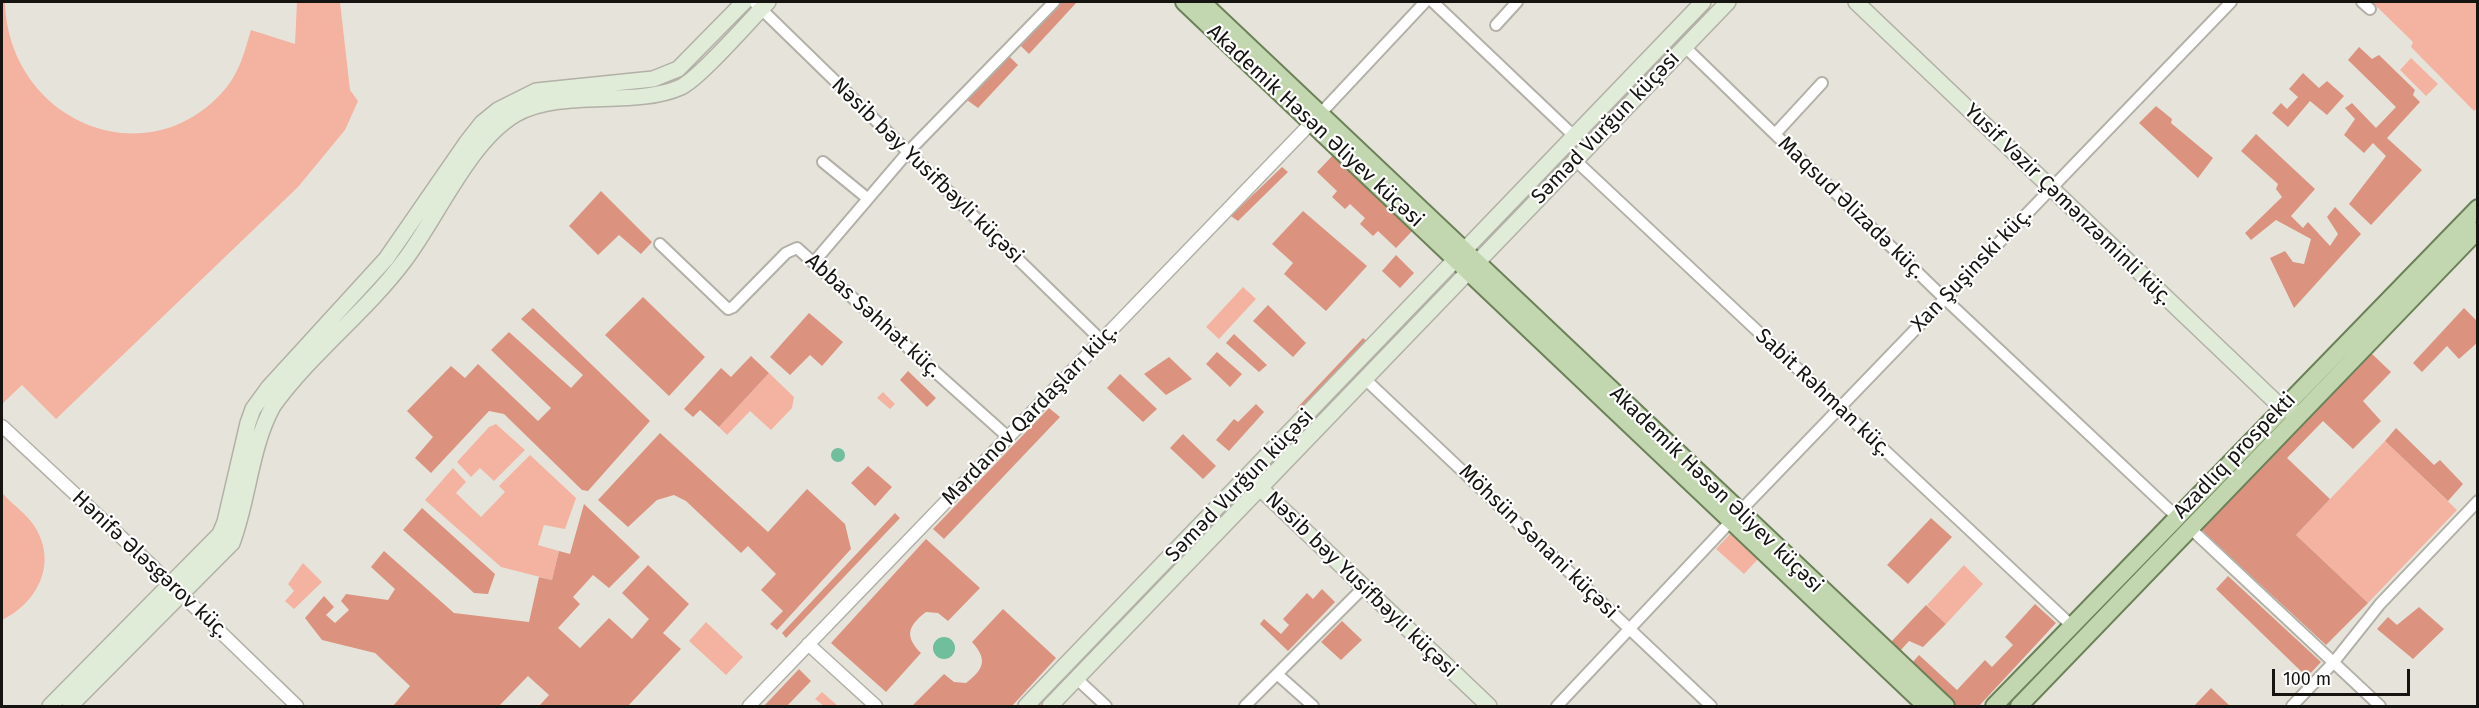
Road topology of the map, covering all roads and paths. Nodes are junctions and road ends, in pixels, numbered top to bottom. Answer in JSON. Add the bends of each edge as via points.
{"nodes":[{"id":1,"x":744,"y":2,"type":"edge"},
{"id":2,"x":1054,"y":2,"type":"edge"},
{"id":3,"x":1184,"y":2,"type":"edge"},
{"id":4,"x":1202,"y":2,"type":"edge"},
{"id":5,"x":1433,"y":2,"type":"edge"},
{"id":6,"x":1517,"y":2,"type":"edge"},
{"id":7,"x":1703,"y":2,"type":"edge"},
{"id":8,"x":1728,"y":2,"type":"edge"},
{"id":9,"x":1856,"y":2,"type":"edge"},
{"id":10,"x":2231,"y":2,"type":"edge"},
{"id":11,"x":1421,"y":3,"type":"edge"},
{"id":12,"x":761,"y":4,"type":"edge"},
{"id":13,"x":1496,"y":25,"type":"dead end"},
{"id":14,"x":1684,"y":46,"type":"junction"},
{"id":15,"x":673,"y":81,"type":"junction"},
{"id":16,"x":1822,"y":83,"type":"dead end"},
{"id":17,"x":1316,"y":118,"type":"junction"},
{"id":18,"x":1775,"y":134,"type":"junction"},
{"id":19,"x":1574,"y":136,"type":"junction"},
{"id":20,"x":908,"y":153,"type":"junction"},
{"id":21,"x":1575,"y":160,"type":"junction"},
{"id":22,"x":823,"y":162,"type":"dead end"},
{"id":23,"x":2051,"y":189,"type":"junction"},
{"id":24,"x":867,"y":198,"type":"junction"},
{"id":25,"x":2478,"y":208,"type":"edge"},
{"id":26,"x":2478,"y":230,"type":"edge"},
{"id":27,"x":660,"y":244,"type":"dead end"},
{"id":28,"x":1467,"y":260,"type":"junction"},
{"id":29,"x":814,"y":262,"type":"junction"},
{"id":30,"x":2422,"y":275,"type":"junction"},
{"id":31,"x":1944,"y":298,"type":"junction"},
{"id":32,"x":1387,"y":332,"type":"junction"},
{"id":33,"x":1101,"y":340,"type":"junction"},
{"id":34,"x":1399,"y":343,"type":"junction"},
{"id":35,"x":1365,"y":379,"type":"junction"},
{"id":36,"x":2282,"y":408,"type":"junction"},
{"id":37,"x":1839,"y":410,"type":"junction"},
{"id":38,"x":2301,"y":412,"type":"junction"},
{"id":39,"x":2,"y":426,"type":"edge"},
{"id":40,"x":1008,"y":437,"type":"junction"},
{"id":41,"x":1240,"y":486,"type":"junction"},
{"id":42,"x":1260,"y":488,"type":"junction"},
{"id":43,"x":2478,"y":501,"type":"edge"},
{"id":44,"x":1735,"y":517,"type":"junction"},
{"id":45,"x":2177,"y":517,"type":"junction"},
{"id":46,"x":2190,"y":528,"type":"junction"},
{"id":47,"x":1364,"y":587,"type":"junction"},
{"id":48,"x":176,"y":589,"type":"junction"},
{"id":49,"x":2072,"y":625,"type":"junction"},
{"id":50,"x":1630,"y":629,"type":"junction"},
{"id":51,"x":808,"y":644,"type":"junction"},
{"id":52,"x":2333,"y":663,"type":"junction"},
{"id":53,"x":1277,"y":674,"type":"junction"},
{"id":54,"x":1077,"y":679,"type":"junction"},
{"id":55,"x":50,"y":706,"type":"edge"},
{"id":56,"x":70,"y":706,"type":"edge"},
{"id":57,"x":297,"y":706,"type":"edge"},
{"id":58,"x":749,"y":706,"type":"edge"},
{"id":59,"x":876,"y":706,"type":"edge"},
{"id":60,"x":1026,"y":706,"type":"edge"},
{"id":61,"x":1050,"y":706,"type":"edge"},
{"id":62,"x":1106,"y":706,"type":"edge"},
{"id":63,"x":1245,"y":706,"type":"edge"},
{"id":64,"x":1313,"y":706,"type":"edge"},
{"id":65,"x":1489,"y":706,"type":"edge"},
{"id":66,"x":1557,"y":706,"type":"edge"},
{"id":67,"x":1711,"y":706,"type":"edge"},
{"id":68,"x":1926,"y":706,"type":"edge"},
{"id":69,"x":1946,"y":706,"type":"edge"},
{"id":70,"x":1994,"y":706,"type":"edge"},
{"id":71,"x":2019,"y":706,"type":"edge"},
{"id":72,"x":2292,"y":706,"type":"edge"},
{"id":73,"x":2380,"y":706,"type":"edge"}],
"edges":[{"from":1,"to":15,"type":"main road"},
{"from":2,"to":20,"type":"street"},
{"from":3,"to":17,"type":"main road","name":"Akademik Həsən Əliyev küçəsi"},
{"from":4,"to":17,"type":"main road","name":"Akademik Həsən Əliyev küçəsi"},
{"from":5,"to":19,"type":"street"},
{"from":6,"to":13,"type":"street"},
{"from":7,"to":19,"type":"main road","name":"Səməd Vurğun küçəsi"},
{"from":8,"to":14,"type":"main road","name":"Səməd Vurğun küçəsi"},
{"from":9,"to":23,"type":"main road","name":"Yusif Vəzir Çəmənzəminli küç."},
{"from":10,"to":23,"type":"street","name":"Xan Şuşinski küç."},
{"from":11,"to":17,"type":"street","name":"Mərdanov Qardaşları küç."},
{"from":12,"to":15,"type":"main road","via":[[692,78]]},
{"from":12,"to":20,"type":"street","name":"Nəsib bəy Yusifbəyli küçəsi"},
{"from":14,"to":18,"type":"street","name":"Maqsud Əlizadə küç."},
{"from":14,"to":21,"type":"main road","name":"Səməd Vurğun küçəsi"},
{"from":15,"to":48,"type":"main road","via":[[653,93],[542,104],[516,114],[493,131],[404,262],[258,419],[232,543]]},
{"from":16,"to":18,"type":"street"},
{"from":17,"to":28,"type":"main road","name":"Akademik Həsən Əliyev küçəsi"},
{"from":17,"to":33,"type":"street","name":"Mərdanov Qardaşları küç."},
{"from":18,"to":31,"type":"street","name":"Maqsud Əlizadə küç."},
{"from":19,"to":28,"type":"main road","name":"Səməd Vurğun küçəsi"},
{"from":20,"to":24,"type":"street"},
{"from":20,"to":33,"type":"street","name":"Nəsib bəy Yusifbəyli küçəsi"},
{"from":21,"to":28,"type":"main road","name":"Səməd Vurğun küçəsi"},
{"from":21,"to":37,"type":"street","name":"Sabit Rəhman küç."},
{"from":22,"to":24,"type":"street"},
{"from":23,"to":31,"type":"street","name":"Xan Şuşinski küç."},
{"from":23,"to":36,"type":"main road","name":"Yusif Vəzir Çəmənzəminli küç."},
{"from":24,"to":29,"type":"street"},
{"from":25,"to":30,"type":"main road","name":"Azadlıq prospekti"},
{"from":26,"to":30,"type":"main road","name":"Azadlıq prospekti"},
{"from":27,"to":29,"type":"street","name":"Abbas Səhhət küç.","via":[[728,309],[792,248]]},
{"from":28,"to":32,"type":"main road","name":"Səməd Vurğun küçəsi"},
{"from":28,"to":34,"type":"main road","name":"Səməd Vurğun küçəsi"},
{"from":28,"to":44,"type":"main road","name":"Akademik Həsən Əliyev küçəsi"},
{"from":29,"to":40,"type":"street","name":"Abbas Səhhət küç."},
{"from":30,"to":36,"type":"main road","name":"Azadlıq prospekti"},
{"from":30,"to":38,"type":"main road","name":"Azadlıq prospekti"},
{"from":31,"to":37,"type":"street","name":"Xan Şuşinski küç."},
{"from":31,"to":45,"type":"street","name":"Maqsud Əlizadə küç."},
{"from":32,"to":34,"type":"main road"},
{"from":32,"to":41,"type":"main road","name":"Səməd Vurğun küçəsi"},
{"from":33,"to":40,"type":"street","name":"Mərdanov Qardaşları küç."},
{"from":34,"to":35,"type":"main road","name":"Səməd Vurğun küçəsi"},
{"from":35,"to":42,"type":"main road","name":"Səməd Vurğun küçəsi"},
{"from":35,"to":50,"type":"street","name":"Möhsün Sənani küçəsi"},
{"from":36,"to":38,"type":"main road"},
{"from":36,"to":45,"type":"main road","name":"Azadlıq prospekti"},
{"from":37,"to":44,"type":"street","name":"Xan Şuşinski küç."},
{"from":37,"to":49,"type":"street","name":"Sabit Rəhman küç."},
{"from":38,"to":46,"type":"main road","name":"Azadlıq prospekti"},
{"from":39,"to":48,"type":"street","name":"Hənifə Ələsgərov küç."},
{"from":40,"to":51,"type":"street","name":"Mərdanov Qardaşları küç."},
{"from":41,"to":42,"type":"main road","via":[[1253,483]]},
{"from":41,"to":60,"type":"main road","name":"Səməd Vurğun küçəsi"},
{"from":42,"to":47,"type":"main road","name":"Nəsib bəy Yusifbəyli küçəsi"},
{"from":42,"to":54,"type":"main road","name":"Səməd Vurğun küçəsi"},
{"from":43,"to":52,"type":"street","via":[[2380,604]]},
{"from":44,"to":50,"type":"street","name":"Xan Şuşinski küç."},
{"from":44,"to":68,"type":"main road","name":"Akademik Həsən Əliyev küçəsi"},
{"from":44,"to":69,"type":"main road","name":"Akademik Həsən Əliyev küçəsi"},
{"from":45,"to":49,"type":"main road","name":"Azadlıq prospekti"},
{"from":46,"to":52,"type":"street"},
{"from":46,"to":71,"type":"main road","name":"Azadlıq prospekti"},
{"from":47,"to":53,"type":"street"},
{"from":47,"to":65,"type":"main road","name":"Nəsib bəy Yusifbəyli küçəsi"},
{"from":48,"to":55,"type":"main road"},
{"from":48,"to":56,"type":"main road"},
{"from":48,"to":57,"type":"street","name":"Hənifə Ələsgərov küç."},
{"from":49,"to":70,"type":"main road","name":"Azadlıq prospekti"},
{"from":50,"to":66,"type":"street","name":"Xan Şuşinski küç."},
{"from":50,"to":67,"type":"street","name":"Möhsün Sənani küçəsi"},
{"from":51,"to":58,"type":"street","name":"Mərdanov Qardaşları küç."},
{"from":51,"to":59,"type":"street"},
{"from":52,"to":72,"type":"street"},
{"from":52,"to":73,"type":"street"},
{"from":53,"to":63,"type":"street"},
{"from":53,"to":64,"type":"street"},
{"from":54,"to":61,"type":"main road","name":"Səməd Vurğun küçəsi"},
{"from":54,"to":62,"type":"street"}]}
